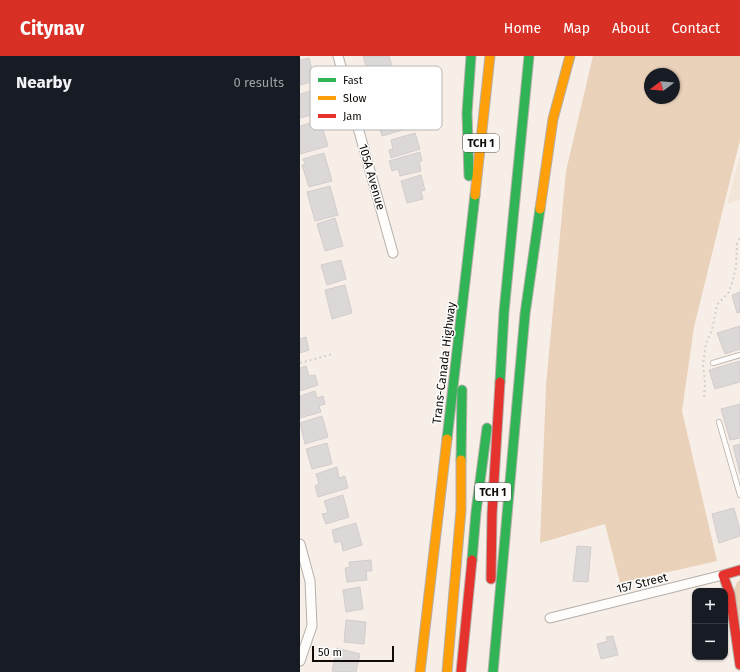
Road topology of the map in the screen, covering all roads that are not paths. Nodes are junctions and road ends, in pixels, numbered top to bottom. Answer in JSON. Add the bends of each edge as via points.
{"nodes":[{"id":1,"x":338,"y":56,"type":"edge"},
{"id":2,"x":471,"y":56,"type":"edge"},
{"id":3,"x":490,"y":56,"type":"edge"},
{"id":4,"x":528,"y":56,"type":"edge"},
{"id":5,"x":570,"y":56,"type":"edge"},
{"id":6,"x":341,"y":66,"type":"edge"},
{"id":7,"x":359,"y":130,"type":"edge"},
{"id":8,"x":471,"y":231,"type":"junction"},
{"id":9,"x":393,"y":253,"type":"dead end"},
{"id":10,"x":463,"y":308,"type":"junction"},
{"id":11,"x":504,"y":312,"type":"junction"},
{"id":12,"x":740,"y":355,"type":"edge"},
{"id":13,"x":713,"y":363,"type":"dead end"},
{"id":14,"x":719,"y":422,"type":"dead end"},
{"id":15,"x":740,"y":495,"type":"edge"},
{"id":16,"x":300,"y":544,"type":"edge"},
{"id":17,"x":740,"y":570,"type":"edge"},
{"id":18,"x":723,"y":575,"type":"junction"},
{"id":19,"x":550,"y":618,"type":"dead end"},
{"id":20,"x":300,"y":661,"type":"edge"},
{"id":21,"x":740,"y":665,"type":"edge"},
{"id":22,"x":420,"y":672,"type":"edge"},
{"id":23,"x":447,"y":672,"type":"edge"},
{"id":24,"x":461,"y":672,"type":"edge"},
{"id":25,"x":490,"y":672,"type":"edge"},
{"id":26,"x":493,"y":672,"type":"edge"}],
"edges":[{"from":1,"to":6,"type":"street","name":"105A Avenue"},
{"from":2,"to":8,"type":"main road","via":[[467,113]]},
{"from":3,"to":8,"type":"main road","name":"Trans-Canada Highway","number":"TCH 1"},
{"from":4,"to":11,"type":"main road","number":"TCH 1"},
{"from":5,"to":26,"type":"main road","via":[[553,119],[525,314]]},
{"from":7,"to":9,"type":"street","name":"105A Avenue"},
{"from":8,"to":10,"type":"main road","name":"Trans-Canada Highway","number":"TCH 1"},
{"from":10,"to":22,"type":"main road","name":"Trans-Canada Highway","number":"TCH 1"},
{"from":10,"to":23,"type":"main road","via":[[461,510]]},
{"from":11,"to":24,"type":"main road","via":[[476,512]]},
{"from":11,"to":25,"type":"main road","number":"TCH 1","via":[[492,514]]},
{"from":12,"to":13,"type":"lane"},
{"from":14,"to":15,"type":"lane"},
{"from":16,"to":20,"type":"street","via":[[310,581],[312,626]]},
{"from":17,"to":18,"type":"main road","name":"157 Street"},
{"from":18,"to":19,"type":"street","name":"157 Street"},
{"from":18,"to":21,"type":"main road","via":[[730,594]]}]}
